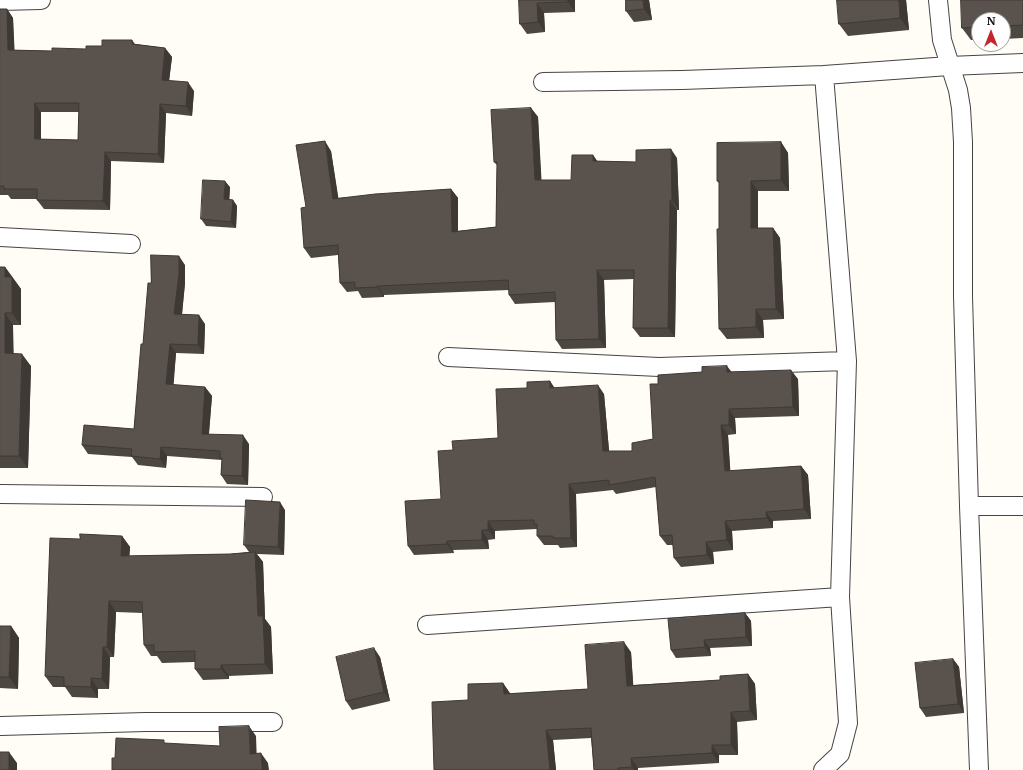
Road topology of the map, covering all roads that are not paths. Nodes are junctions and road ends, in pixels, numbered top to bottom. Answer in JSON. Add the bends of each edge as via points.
{"nodes":[{"id":1,"x":41,"y":0,"type":"edge"},
{"id":2,"x":938,"y":0,"type":"edge"},
{"id":3,"x":0,"y":1,"type":"edge"},
{"id":4,"x":1023,"y":63,"type":"edge"},
{"id":5,"x":949,"y":66,"type":"junction"},
{"id":6,"x":824,"y":75,"type":"junction"},
{"id":7,"x":543,"y":82,"type":"dead end"},
{"id":8,"x":0,"y":237,"type":"edge"},
{"id":9,"x":131,"y":244,"type":"dead end"},
{"id":10,"x":448,"y":357,"type":"dead end"},
{"id":11,"x":847,"y":361,"type":"junction"},
{"id":12,"x":0,"y":494,"type":"edge"},
{"id":13,"x":263,"y":497,"type":"dead end"},
{"id":14,"x":969,"y":506,"type":"junction"},
{"id":15,"x":1023,"y":506,"type":"edge"},
{"id":16,"x":840,"y":597,"type":"junction"},
{"id":17,"x":428,"y":625,"type":"dead end"},
{"id":18,"x":273,"y":722,"type":"dead end"},
{"id":19,"x":0,"y":726,"type":"edge"},
{"id":20,"x":823,"y":770,"type":"edge"},
{"id":21,"x":979,"y":770,"type":"edge"}],
"edges":[{"from":1,"to":3,"type":"street"},
{"from":2,"to":5,"type":"street","via":[[942,40]]},
{"from":4,"to":5,"type":"street"},
{"from":5,"to":6,"type":"street"},
{"from":5,"to":14,"type":"street","via":[[958,90],[963,142],[963,296]]},
{"from":6,"to":7,"type":"street"},
{"from":6,"to":11,"type":"street"},
{"from":8,"to":9,"type":"street"},
{"from":10,"to":11,"type":"street","via":[[658,367]]},
{"from":11,"to":16,"type":"street"},
{"from":12,"to":13,"type":"street"},
{"from":14,"to":15,"type":"street"},
{"from":14,"to":21,"type":"street"},
{"from":16,"to":17,"type":"street"},
{"from":16,"to":20,"type":"street","via":[[848,724],[840,754]]},
{"from":18,"to":19,"type":"street"}]}
